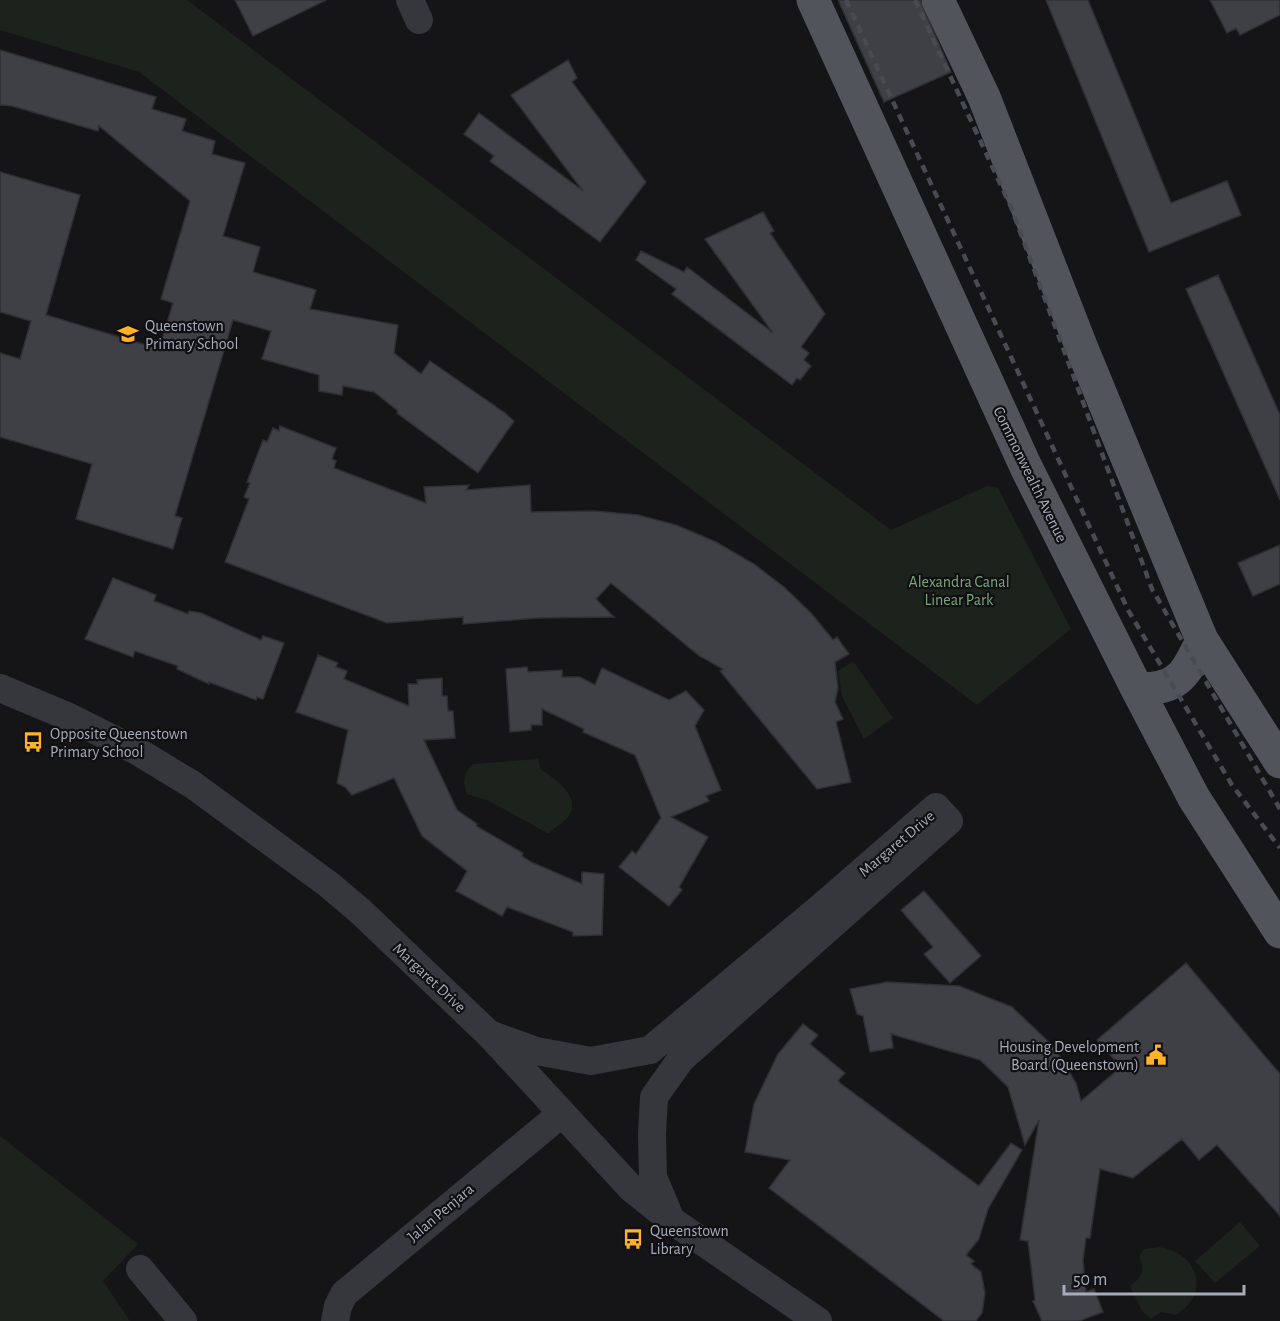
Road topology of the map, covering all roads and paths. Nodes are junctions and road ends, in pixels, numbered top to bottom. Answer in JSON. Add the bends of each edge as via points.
{"nodes":[{"id":1,"x":813,"y":0,"type":"edge"},
{"id":2,"x":938,"y":0,"type":"edge"},
{"id":3,"x":1202,"y":640,"type":"junction"},
{"id":4,"x":0,"y":688,"type":"edge"},
{"id":5,"x":1137,"y":689,"type":"junction"},
{"id":6,"x":1280,"y":762,"type":"edge"},
{"id":7,"x":1280,"y":932,"type":"edge"},
{"id":8,"x":489,"y":1034,"type":"junction"},
{"id":9,"x":561,"y":1114,"type":"junction"},
{"id":10,"x":671,"y":1220,"type":"junction"},
{"id":11,"x":140,"y":1269,"type":"dead end"},
{"id":12,"x":183,"y":1321,"type":"edge"},
{"id":13,"x":335,"y":1321,"type":"edge"},
{"id":14,"x":819,"y":1321,"type":"edge"}],
"edges":[{"from":1,"to":5,"type":"main road","name":"Commonwealth Avenue","via":[[1026,467]]},
{"from":2,"to":3,"type":"main road","via":[[984,97]]},
{"from":3,"to":5,"type":"main road","via":[[1179,680],[1156,690]]},
{"from":3,"to":6,"type":"main road"},
{"from":4,"to":8,"type":"street","name":"Margaret Drive","via":[[137,751],[193,785],[360,911]]},
{"from":5,"to":7,"type":"main road","name":"Commonwealth Avenue","via":[[1194,798]]},
{"from":8,"to":9,"type":"street","name":"Margaret Drive"},
{"from":8,"to":10,"type":"street","name":"Margaret Drive","via":[[536,1052],[591,1061],[650,1050],[936,807],[949,821],[681,1059],[654,1097],[653,1177]]},
{"from":9,"to":10,"type":"street","name":"Margaret Drive","via":[[631,1188]]},
{"from":9,"to":13,"type":"street","name":"Jalan Penjara","via":[[344,1294]]},
{"from":10,"to":14,"type":"street","name":"Margaret Drive"},
{"from":11,"to":12,"type":"street"}]}
